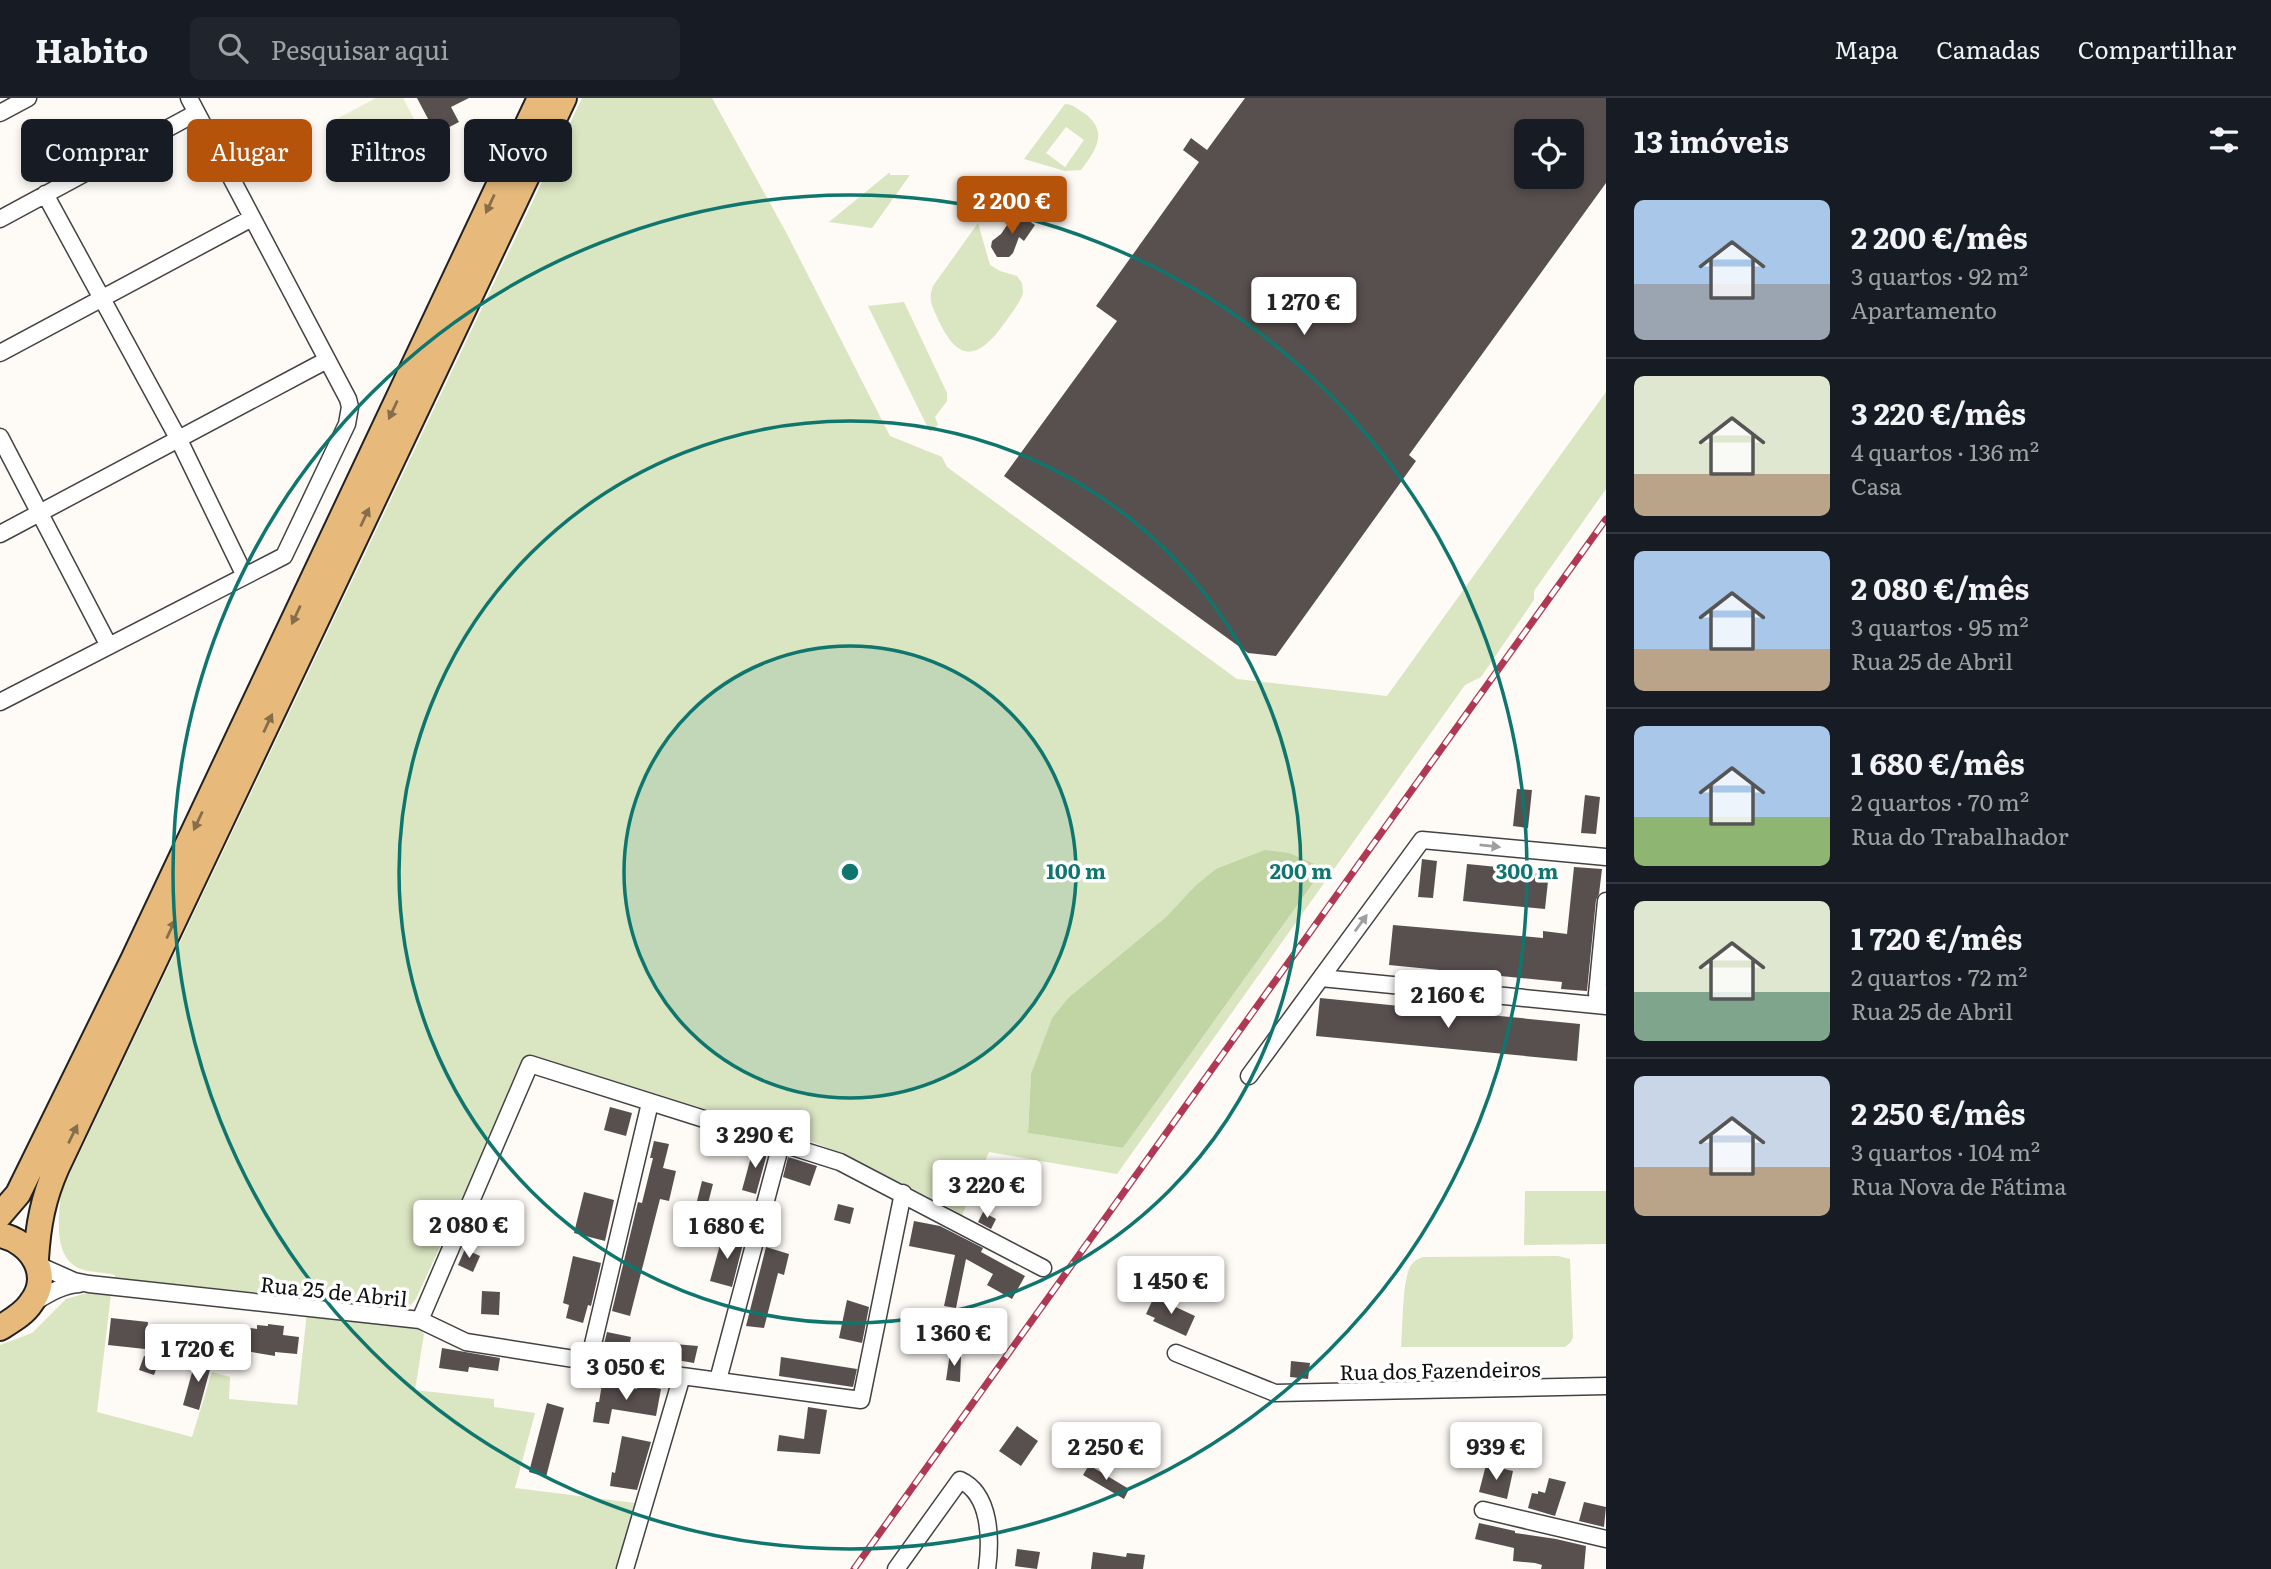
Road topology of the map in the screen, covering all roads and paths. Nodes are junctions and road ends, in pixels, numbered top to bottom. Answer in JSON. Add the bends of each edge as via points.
{"nodes":[{"id":1,"x":540,"y":98,"type":"edge"},
{"id":2,"x":564,"y":98,"type":"edge"},
{"id":3,"x":25,"y":99,"type":"edge"},
{"id":4,"x":192,"y":105,"type":"edge"},
{"id":5,"x":0,"y":113,"type":"edge"},
{"id":6,"x":45,"y":194,"type":"junction"},
{"id":7,"x":252,"y":218,"type":"junction"},
{"id":8,"x":0,"y":219,"type":"edge"},
{"id":9,"x":101,"y":297,"type":"junction"},
{"id":10,"x":0,"y":354,"type":"edge"},
{"id":11,"x":327,"y":360,"type":"junction"},
{"id":12,"x":0,"y":437,"type":"edge"},
{"id":13,"x":178,"y":440,"type":"junction"},
{"id":14,"x":41,"y":512,"type":"junction"},
{"id":15,"x":0,"y":534,"type":"edge"},
{"id":16,"x":245,"y":576,"type":"junction"},
{"id":17,"x":109,"y":646,"type":"junction"},
{"id":18,"x":0,"y":702,"type":"edge"},
{"id":19,"x":1606,"y":858,"type":"edge"},
{"id":20,"x":1606,"y":901,"type":"edge"},
{"id":21,"x":1321,"y":978,"type":"junction"},
{"id":22,"x":1606,"y":995,"type":"edge"},
{"id":23,"x":1606,"y":1006,"type":"edge"},
{"id":24,"x":1249,"y":1076,"type":"dead end"},
{"id":25,"x":650,"y":1103,"type":"junction"},
{"id":26,"x":781,"y":1144,"type":"junction"},
{"id":27,"x":903,"y":1193,"type":"junction"},
{"id":28,"x":0,"y":1215,"type":"edge"},
{"id":29,"x":0,"y":1236,"type":"edge"},
{"id":30,"x":37,"y":1262,"type":"junction"},
{"id":31,"x":1043,"y":1268,"type":"dead end"},
{"id":32,"x":89,"y":1284,"type":"junction"},
{"id":33,"x":17,"y":1313,"type":"edge"},
{"id":34,"x":420,"y":1320,"type":"junction"},
{"id":35,"x":0,"y":1328,"type":"edge"},
{"id":36,"x":1176,"y":1353,"type":"dead end"},
{"id":37,"x":589,"y":1361,"type":"junction"},
{"id":38,"x":682,"y":1376,"type":"junction"},
{"id":39,"x":718,"y":1380,"type":"junction"},
{"id":40,"x":1606,"y":1387,"type":"edge"},
{"id":41,"x":1483,"y":1510,"type":"dead end"},
{"id":42,"x":1606,"y":1539,"type":"edge"},
{"id":43,"x":625,"y":1569,"type":"edge"},
{"id":44,"x":896,"y":1569,"type":"edge"},
{"id":45,"x":987,"y":1569,"type":"edge"}],
"edges":[{"from":1,"to":28,"type":"main road","one_way":true,"via":[[133,960],[18,1194]]},
{"from":30,"to":2,"type":"main road","one_way":true,"via":[[39,1221],[52,1178]]},
{"from":3,"to":5,"type":"street"},
{"from":4,"to":6,"type":"street"},
{"from":4,"to":7,"type":"street"},
{"from":6,"to":8,"type":"street"},
{"from":6,"to":9,"type":"street"},
{"from":7,"to":9,"type":"street"},
{"from":7,"to":11,"type":"street"},
{"from":9,"to":10,"type":"street"},
{"from":9,"to":13,"type":"street"},
{"from":11,"to":13,"type":"street"},
{"from":11,"to":16,"type":"street","via":[[350,407],[347,424],[284,556]]},
{"from":12,"to":14,"type":"street"},
{"from":13,"to":14,"type":"street"},
{"from":13,"to":16,"type":"street"},
{"from":14,"to":15,"type":"street"},
{"from":14,"to":17,"type":"street"},
{"from":16,"to":17,"type":"street"},
{"from":17,"to":18,"type":"street"},
{"from":21,"to":19,"type":"street","one_way":true,"via":[[1422,840]]},
{"from":20,"to":22,"type":"street","via":[[1597,994]]},
{"from":21,"to":23,"type":"street"},
{"from":21,"to":24,"type":"street"},
{"from":25,"to":26,"type":"street"},
{"from":25,"to":34,"type":"street","via":[[530,1064]]},
{"from":25,"to":37,"type":"street"},
{"from":26,"to":27,"type":"street","via":[[840,1162]]},
{"from":26,"to":39,"type":"street"},
{"from":27,"to":31,"type":"street"},
{"from":27,"to":39,"type":"street","name":"Rua 25 de Abril","via":[[861,1400]]},
{"from":29,"to":30,"type":"main road","via":[[22,1243]]},
{"from":30,"to":32,"type":"street"},
{"from":30,"to":33,"type":"main road","via":[[38,1292]]},
{"from":32,"to":33,"type":"street","via":[[63,1287]]},
{"from":32,"to":34,"type":"street","name":"Rua 25 de Abril"},
{"from":33,"to":35,"type":"main road"},
{"from":34,"to":37,"type":"street","name":"Rua 25 de Abril","via":[[466,1342]]},
{"from":36,"to":40,"type":"street","name":"Rua dos Fazendeiros","via":[[1275,1393]]},
{"from":37,"to":38,"type":"street","name":"Rua 25 de Abril"},
{"from":38,"to":39,"type":"street","name":"Rua 25 de Abril"},
{"from":38,"to":43,"type":"street"},
{"from":41,"to":42,"type":"street"},
{"from":44,"to":45,"type":"street","via":[[960,1480],[978,1496],[990,1527]]}]}
